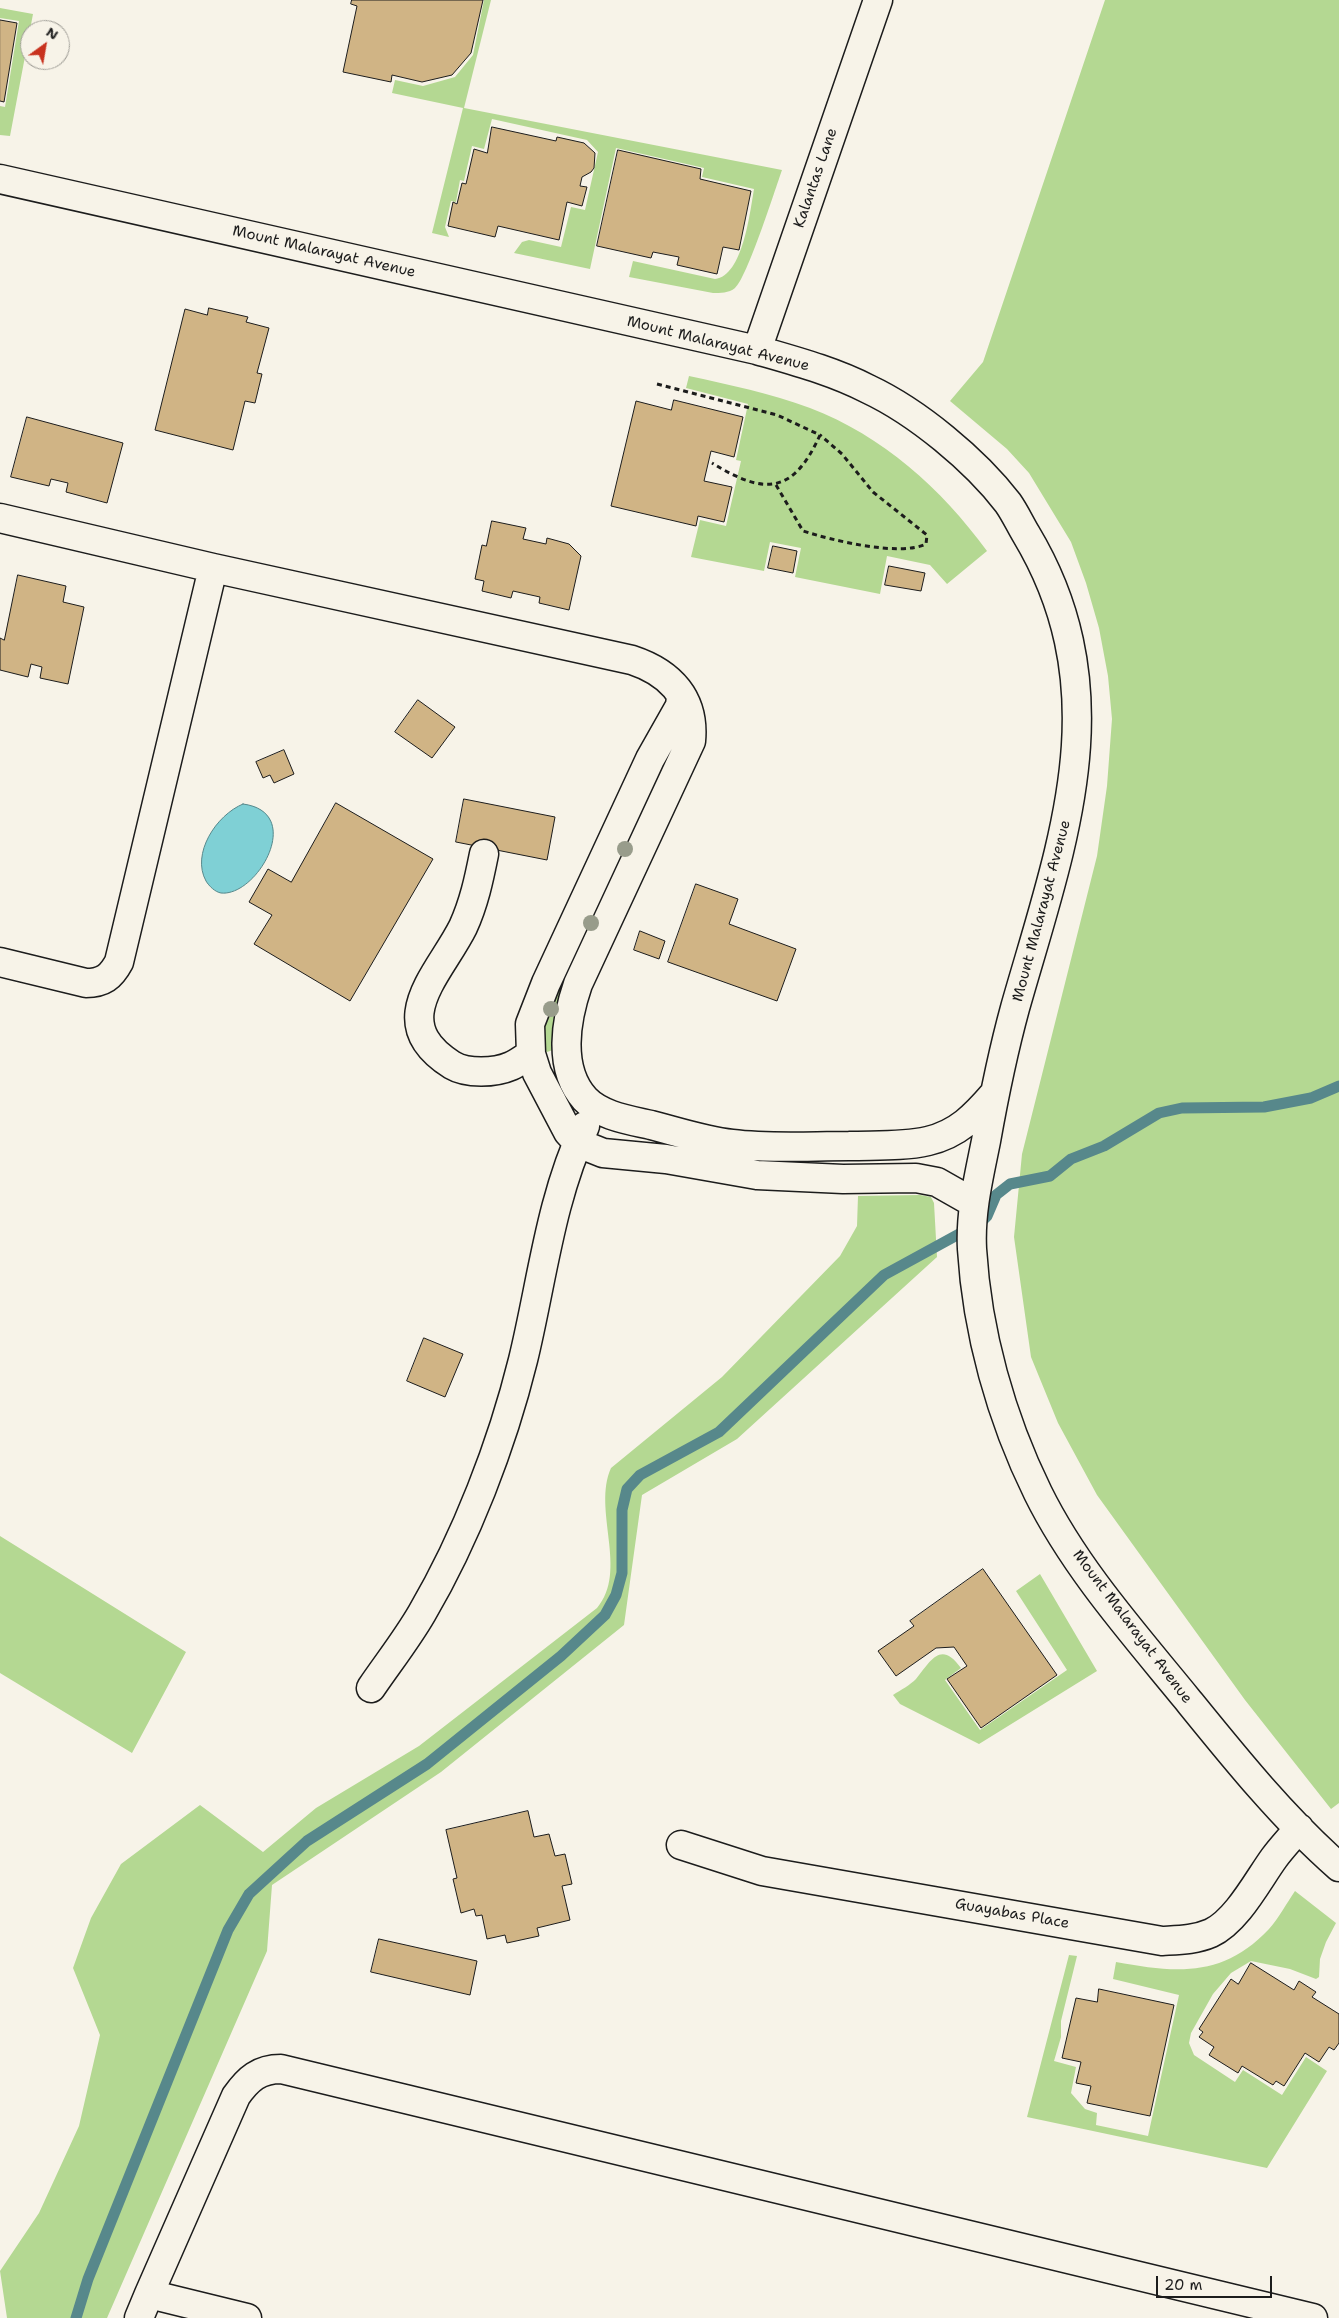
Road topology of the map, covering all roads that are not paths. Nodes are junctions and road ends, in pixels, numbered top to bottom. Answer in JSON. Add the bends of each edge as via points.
{"nodes":[{"id":1,"x":870,"y":2,"type":"edge"},
{"id":2,"x":0,"y":179,"type":"edge"},
{"id":3,"x":757,"y":350,"type":"junction"},
{"id":4,"x":0,"y":518,"type":"edge"},
{"id":5,"x":213,"y":568,"type":"junction"},
{"id":6,"x":681,"y":697,"type":"junction"},
{"id":7,"x":484,"y":854,"type":"dead end"},
{"id":8,"x":0,"y":962,"type":"edge"},
{"id":9,"x":531,"y":1054,"type":"junction"},
{"id":10,"x":994,"y":1094,"type":"junction"},
{"id":11,"x":596,"y":1108,"type":"junction"},
{"id":12,"x":578,"y":1143,"type":"junction"},
{"id":13,"x":974,"y":1206,"type":"junction"},
{"id":14,"x":370,"y":1688,"type":"dead end"},
{"id":15,"x":1299,"y":1828,"type":"junction"},
{"id":16,"x":681,"y":1845,"type":"dead end"},
{"id":17,"x":1339,"y":1867,"type":"edge"},
{"id":18,"x":144,"y":2306,"type":"edge"},
{"id":19,"x":1308,"y":2317,"type":"edge"},
{"id":20,"x":247,"y":2318,"type":"edge"}],
"edges":[{"from":1,"to":3,"type":"street","name":"Kalantas Lane"},
{"from":2,"to":3,"type":"street","name":"Mount Malarayat Avenue"},
{"from":3,"to":10,"type":"street","name":"Mount Malarayat Avenue","via":[[824,370],[868,388],[906,409],[945,440],[1008,503],[1040,558],[1056,594],[1070,644],[1076,696],[1077,747],[1072,795],[1058,862]]},
{"from":4,"to":5,"type":"street"},
{"from":5,"to":6,"type":"street","via":[[632,660],[658,670],[675,686]]},
{"from":5,"to":8,"type":"street","via":[[119,962],[114,971],[99,983]]},
{"from":6,"to":9,"type":"street","via":[[680,706],[650,759],[539,1000],[530,1024]]},
{"from":6,"to":11,"type":"street","via":[[692,716],[692,741],[578,984],[568,1018],[567,1047],[571,1073],[585,1099]]},
{"from":7,"to":9,"type":"street","via":[[471,909],[456,941],[424,993],[419,1026],[425,1043],[458,1069],[489,1072],[511,1066]]},
{"from":9,"to":12,"type":"street","via":[[537,1073],[568,1132]]},
{"from":10,"to":11,"type":"street","via":[[974,1118],[956,1131],[928,1141],[899,1145],[764,1147],[731,1144],[622,1119]]},
{"from":10,"to":13,"type":"street","name":"Mount Malarayat Avenue"},
{"from":11,"to":12,"type":"street"},
{"from":12,"to":13,"type":"street","via":[[603,1153],[666,1159],[757,1175],[916,1178],[937,1182]]},
{"from":12,"to":14,"type":"street","via":[[546,1247],[522,1361],[484,1477],[447,1566],[421,1614]]},
{"from":13,"to":15,"type":"street","name":"Mount Malarayat Avenue","via":[[972,1244],[976,1289],[988,1355],[1002,1402],[1038,1493],[1063,1536],[1124,1622],[1201,1717]]},
{"from":15,"to":16,"type":"street","name":"Guayabas Place","via":[[1250,1895],[1212,1933],[1162,1941],[762,1871]]},
{"from":15,"to":17,"type":"street","name":"Mount Malarayat Avenue"},
{"from":18,"to":19,"type":"street","via":[[236,2096],[257,2074],[280,2069]]},
{"from":18,"to":20,"type":"street"}]}
